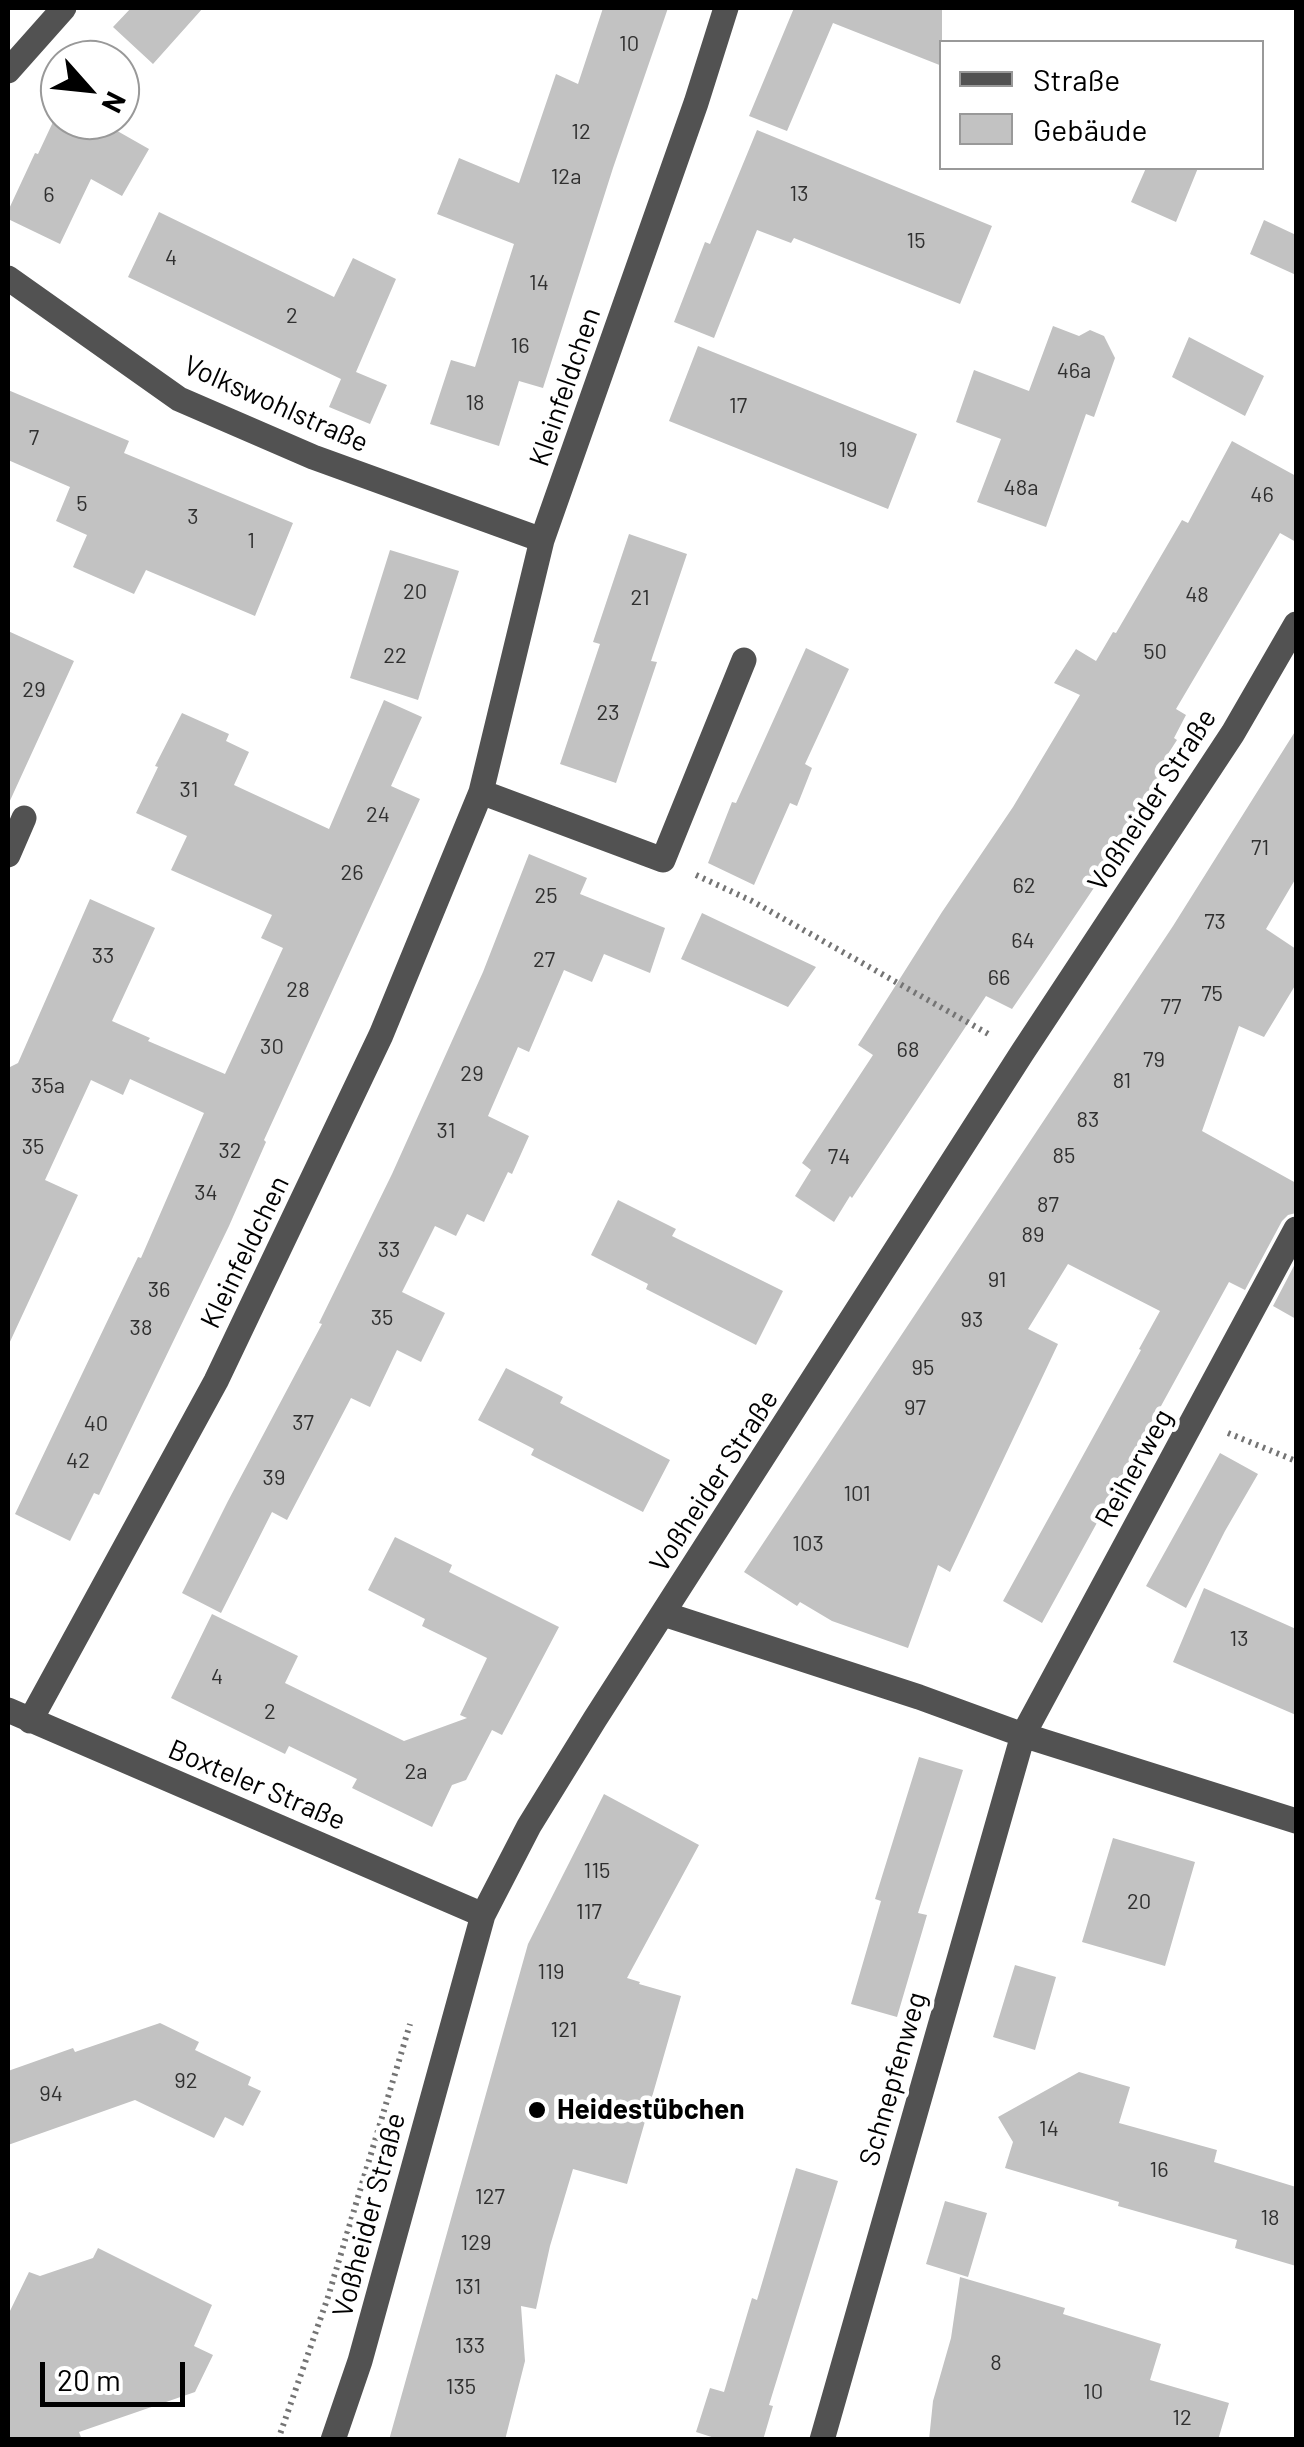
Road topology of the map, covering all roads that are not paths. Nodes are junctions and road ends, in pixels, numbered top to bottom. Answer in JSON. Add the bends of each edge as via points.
{"nodes":[{"id":1,"x":64,"y":8,"type":"edge"},
{"id":2,"x":726,"y":8,"type":"edge"},
{"id":3,"x":8,"y":72,"type":"edge"},
{"id":4,"x":8,"y":278,"type":"edge"},
{"id":5,"x":542,"y":540,"type":"junction"},
{"id":6,"x":1296,"y":624,"type":"edge"},
{"id":7,"x":744,"y":660,"type":"dead end"},
{"id":8,"x":480,"y":792,"type":"junction"},
{"id":9,"x":24,"y":818,"type":"dead end"},
{"id":10,"x":8,"y":855,"type":"edge"},
{"id":11,"x":1296,"y":1230,"type":"edge"},
{"id":12,"x":664,"y":1614,"type":"junction"},
{"id":13,"x":19,"y":1716,"type":"edge"},
{"id":14,"x":1022,"y":1735,"type":"junction"},
{"id":15,"x":1296,"y":1821,"type":"edge"},
{"id":16,"x":483,"y":1915,"type":"junction"},
{"id":17,"x":333,"y":2440,"type":"edge"},
{"id":18,"x":822,"y":2440,"type":"edge"}],
"edges":[{"from":1,"to":3,"type":"street"},
{"from":2,"to":5,"type":"street","name":"Kleinfeldchen"},
{"from":4,"to":5,"type":"street","name":"Volkswohlstraße","via":[[179,399],[313,457]]},
{"from":5,"to":8,"type":"street","name":"Kleinfeldchen"},
{"from":6,"to":12,"type":"street","name":"Voßheider Straße","via":[[1233,732]]},
{"from":7,"to":8,"type":"street","via":[[663,860]]},
{"from":8,"to":13,"type":"street","name":"Kleinfeldchen","via":[[381,1035],[216,1380]]},
{"from":9,"to":10,"type":"street"},
{"from":11,"to":14,"type":"street","name":"Reiherweg"},
{"from":12,"to":14,"type":"street"},
{"from":12,"to":16,"type":"street","name":"Voßheider Straße","via":[[529,1826]]},
{"from":13,"to":16,"type":"street","name":"Boxteler Straße"},
{"from":14,"to":15,"type":"street"},
{"from":14,"to":18,"type":"street","name":"Schnepfenweg"},
{"from":16,"to":17,"type":"street","name":"Voßheider Straße"}]}
